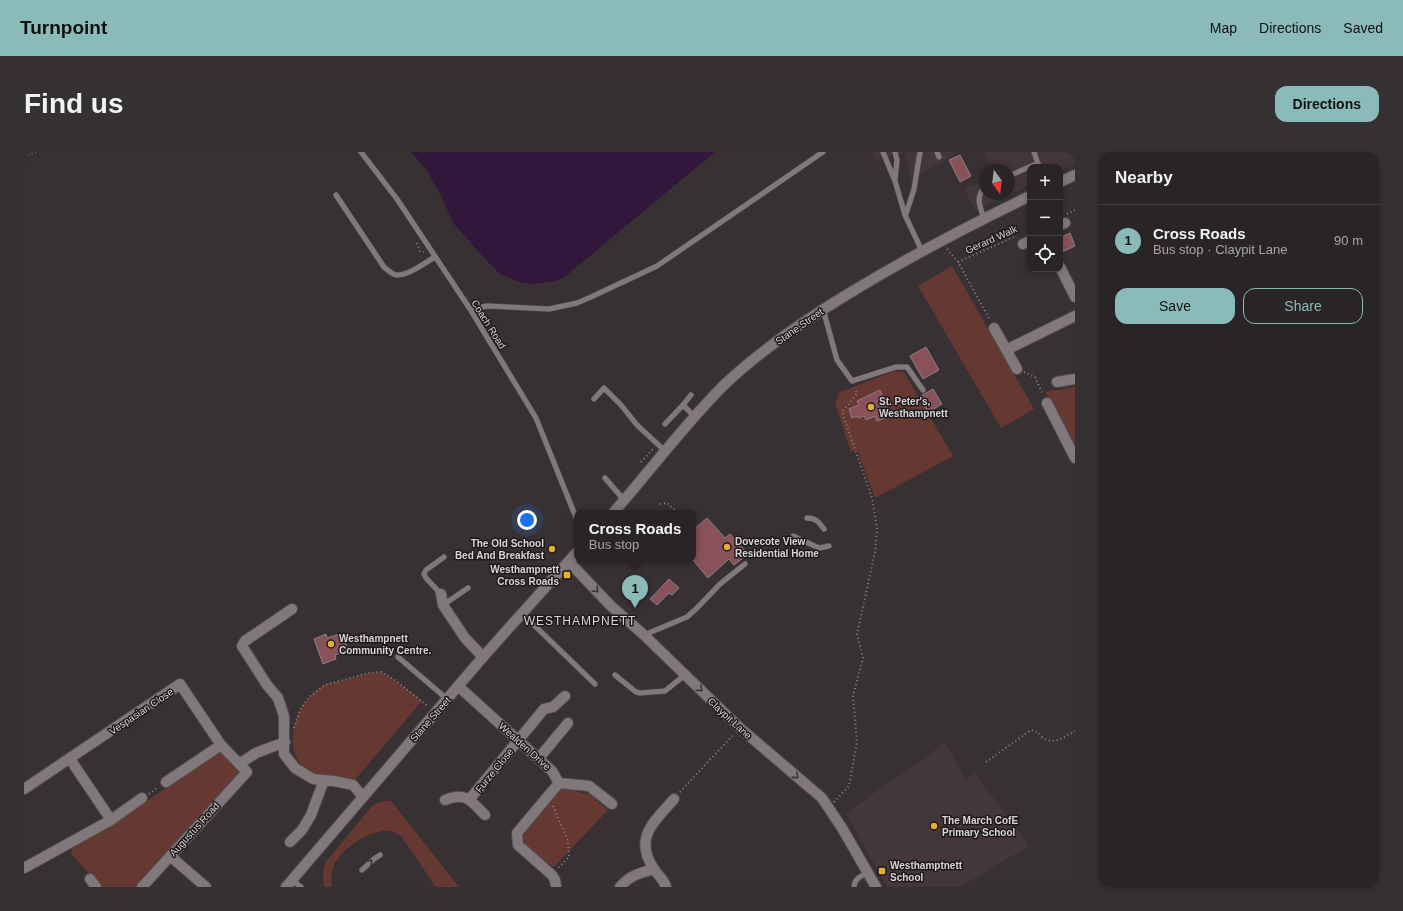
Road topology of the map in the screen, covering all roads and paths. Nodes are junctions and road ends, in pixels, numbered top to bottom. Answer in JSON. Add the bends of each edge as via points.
{"nodes":[{"id":1,"x":36,"y":152,"type":"edge"},
{"id":2,"x":361,"y":152,"type":"edge"},
{"id":3,"x":823,"y":152,"type":"edge"},
{"id":4,"x":883,"y":152,"type":"edge"},
{"id":5,"x":895,"y":152,"type":"edge"},
{"id":6,"x":920,"y":152,"type":"edge"},
{"id":7,"x":1034,"y":152,"type":"edge"},
{"id":8,"x":24,"y":156,"type":"edge"},
{"id":9,"x":1038,"y":164,"type":"edge"},
{"id":10,"x":1027,"y":169,"type":"edge"},
{"id":11,"x":1015,"y":174,"type":"edge"},
{"id":12,"x":1075,"y":175,"type":"edge"},
{"id":13,"x":895,"y":181,"type":"junction"},
{"id":14,"x":1063,"y":181,"type":"edge"},
{"id":15,"x":336,"y":195,"type":"dead end"},
{"id":16,"x":1027,"y":197,"type":"edge"},
{"id":17,"x":979,"y":200,"type":"edge"},
{"id":18,"x":905,"y":215,"type":"junction"},
{"id":19,"x":984,"y":218,"type":"junction"},
{"id":20,"x":1025,"y":239,"type":"edge"},
{"id":21,"x":945,"y":247,"type":"dead end"},
{"id":22,"x":922,"y":251,"type":"junction"},
{"id":23,"x":435,"y":257,"type":"junction"},
{"id":24,"x":958,"y":262,"type":"junction"},
{"id":25,"x":1062,"y":272,"type":"edge"},
{"id":26,"x":1075,"y":297,"type":"edge"},
{"id":27,"x":470,"y":309,"type":"junction"},
{"id":28,"x":822,"y":309,"type":"junction"},
{"id":29,"x":1075,"y":316,"type":"edge"},
{"id":30,"x":994,"y":328,"type":"joint"},
{"id":31,"x":1006,"y":350,"type":"junction"},
{"id":32,"x":1017,"y":369,"type":"joint"},
{"id":33,"x":1075,"y":379,"type":"edge"},
{"id":34,"x":852,"y":381,"type":"junction"},
{"id":35,"x":1057,"y":382,"type":"dead end"},
{"id":36,"x":923,"y":390,"type":"dead end"},
{"id":37,"x":691,"y":395,"type":"dead end"},
{"id":38,"x":594,"y":399,"type":"dead end"},
{"id":39,"x":1047,"y":404,"type":"joint"},
{"id":40,"x":683,"y":405,"type":"junction"},
{"id":41,"x":694,"y":416,"type":"junction"},
{"id":42,"x":665,"y":424,"type":"dead end"},
{"id":43,"x":665,"y":451,"type":"junction"},
{"id":44,"x":1075,"y":458,"type":"edge"},
{"id":45,"x":604,"y":478,"type":"dead end"},
{"id":46,"x":624,"y":500,"type":"junction"},
{"id":47,"x":660,"y":504,"type":"dead end"},
{"id":48,"x":616,"y":510,"type":"edge"},
{"id":49,"x":675,"y":510,"type":"edge"},
{"id":50,"x":574,"y":513,"type":"edge"},
{"id":51,"x":808,"y":518,"type":"dead end"},
{"id":52,"x":824,"y":529,"type":"dead end"},
{"id":53,"x":793,"y":536,"type":"dead end"},
{"id":54,"x":828,"y":546,"type":"dead end"},
{"id":55,"x":574,"y":555,"type":"edge"},
{"id":56,"x":444,"y":557,"type":"dead end"},
{"id":57,"x":568,"y":562,"type":"junction"},
{"id":58,"x":745,"y":564,"type":"dead end"},
{"id":59,"x":468,"y":588,"type":"dead end"},
{"id":60,"x":441,"y":594,"type":"joint"},
{"id":61,"x":443,"y":605,"type":"junction"},
{"id":62,"x":292,"y":609,"type":"dead end"},
{"id":63,"x":521,"y":614,"type":"junction"},
{"id":64,"x":644,"y":635,"type":"junction"},
{"id":65,"x":398,"y":657,"type":"dead end"},
{"id":66,"x":483,"y":657,"type":"junction"},
{"id":67,"x":615,"y":675,"type":"dead end"},
{"id":68,"x":685,"y":675,"type":"junction"},
{"id":69,"x":595,"y":684,"type":"dead end"},
{"id":70,"x":458,"y":686,"type":"junction"},
{"id":71,"x":565,"y":696,"type":"dead end"},
{"id":72,"x":447,"y":699,"type":"junction"},
{"id":73,"x":430,"y":708,"type":"dead end"},
{"id":74,"x":568,"y":723,"type":"dead end"},
{"id":75,"x":740,"y":728,"type":"junction"},
{"id":76,"x":294,"y":731,"type":"dead end"},
{"id":77,"x":1075,"y":731,"type":"edge"},
{"id":78,"x":518,"y":740,"type":"junction"},
{"id":79,"x":284,"y":742,"type":"junction"},
{"id":80,"x":221,"y":745,"type":"junction"},
{"id":81,"x":539,"y":758,"type":"junction"},
{"id":82,"x":70,"y":759,"type":"junction"},
{"id":83,"x":986,"y":762,"type":"dead end"},
{"id":84,"x":239,"y":764,"type":"junction"},
{"id":85,"x":247,"y":772,"type":"joint"},
{"id":86,"x":324,"y":780,"type":"junction"},
{"id":87,"x":166,"y":782,"type":"joint"},
{"id":88,"x":559,"y":783,"type":"junction"},
{"id":89,"x":24,"y":790,"type":"edge"},
{"id":90,"x":549,"y":796,"type":"junction"},
{"id":91,"x":363,"y":797,"type":"junction"},
{"id":92,"x":142,"y":798,"type":"joint"},
{"id":93,"x":674,"y":799,"type":"joint"},
{"id":94,"x":445,"y":800,"type":"dead end"},
{"id":95,"x":469,"y":800,"type":"junction"},
{"id":96,"x":612,"y":804,"type":"dead end"},
{"id":97,"x":829,"y":808,"type":"junction"},
{"id":98,"x":485,"y":814,"type":"dead end"},
{"id":99,"x":111,"y":820,"type":"junction"},
{"id":100,"x":290,"y":842,"type":"dead end"},
{"id":101,"x":380,"y":855,"type":"dead end"},
{"id":102,"x":170,"y":856,"type":"junction"},
{"id":103,"x":24,"y":868,"type":"edge"},
{"id":104,"x":654,"y":869,"type":"junction"},
{"id":105,"x":362,"y":870,"type":"dead end"},
{"id":106,"x":867,"y":873,"type":"junction"},
{"id":107,"x":552,"y":875,"type":"junction"},
{"id":108,"x":289,"y":883,"type":"edge"},
{"id":109,"x":142,"y":887,"type":"edge"},
{"id":110,"x":206,"y":887,"type":"edge"},
{"id":111,"x":301,"y":887,"type":"edge"},
{"id":112,"x":556,"y":887,"type":"edge"},
{"id":113,"x":620,"y":887,"type":"edge"},
{"id":114,"x":666,"y":887,"type":"edge"},
{"id":115,"x":854,"y":887,"type":"edge"},
{"id":116,"x":876,"y":887,"type":"edge"}],
"edges":[{"from":1,"to":8,"type":"path"},
{"from":2,"to":23,"type":"lane","name":"Coach Road","via":[[397,198]]},
{"from":3,"to":27,"type":"lane","via":[[657,266],[591,297],[550,309],[487,306]]},
{"from":4,"to":13,"type":"lane"},
{"from":5,"to":13,"type":"lane"},
{"from":6,"to":18,"type":"lane","via":[[914,189]]},
{"from":7,"to":9,"type":"lane"},
{"from":10,"to":11,"type":"lane"},
{"from":12,"to":14,"type":"street"},
{"from":13,"to":18,"type":"lane"},
{"from":15,"to":23,"type":"lane","via":[[384,267],[390,272],[397,275],[407,273]]},
{"from":16,"to":19,"type":"street","name":"Stane Street"},
{"from":17,"to":19,"type":"lane"},
{"from":18,"to":22,"type":"lane"},
{"from":19,"to":22,"type":"street","name":"Stane Street"},
{"from":20,"to":24,"type":"path","name":"Gerard Walk"},
{"from":21,"to":24,"type":"path"},
{"from":22,"to":28,"type":"street","name":"Stane Street"},
{"from":23,"to":27,"type":"lane","name":"Coach Road"},
{"from":24,"to":30,"type":"path"},
{"from":25,"to":26,"type":"street"},
{"from":27,"to":50,"type":"lane","name":"Coach Road","via":[[536,418]]},
{"from":28,"to":34,"type":"lane","via":[[837,360]]},
{"from":28,"to":41,"type":"street","name":"Stane Street","via":[[744,368]]},
{"from":29,"to":31,"type":"street"},
{"from":30,"to":31,"type":"street"},
{"from":31,"to":32,"type":"street"},
{"from":32,"to":39,"type":"path","via":[[1035,377]]},
{"from":33,"to":35,"type":"street"},
{"from":34,"to":36,"type":"lane","via":[[896,367],[907,367]]},
{"from":34,"to":97,"type":"path","via":[[857,394],[842,412],[872,498],[877,528],[875,552],[857,634],[863,658],[853,696],[857,742],[849,786]]},
{"from":37,"to":40,"type":"lane"},
{"from":38,"to":43,"type":"lane","via":[[604,388]]},
{"from":39,"to":44,"type":"street"},
{"from":40,"to":41,"type":"lane"},
{"from":40,"to":42,"type":"lane"},
{"from":41,"to":43,"type":"street","name":"Stane Street"},
{"from":43,"to":46,"type":"street","name":"Stane Street"},
{"from":45,"to":46,"type":"lane"},
{"from":46,"to":48,"type":"street","name":"Stane Street"},
{"from":47,"to":49,"type":"path","via":[[667,503]]},
{"from":51,"to":52,"type":"lane","via":[[818,520]]},
{"from":53,"to":54,"type":"lane","via":[[819,548]]},
{"from":55,"to":57,"type":"street","name":"Stane Street"},
{"from":56,"to":60,"type":"lane","via":[[424,574]]},
{"from":57,"to":63,"type":"street","name":"Stane Street"},
{"from":57,"to":64,"type":"street","name":"Claypit Lane","one_way":true},
{"from":58,"to":64,"type":"lane","via":[[720,584],[687,617]]},
{"from":59,"to":61,"type":"lane"},
{"from":60,"to":61,"type":"street"},
{"from":61,"to":66,"type":"street","via":[[465,638]]},
{"from":62,"to":79,"type":"street","via":[[245,641],[242,646],[278,698],[284,716]]},
{"from":63,"to":66,"type":"street","name":"Stane Street"},
{"from":63,"to":69,"type":"lane"},
{"from":64,"to":68,"type":"street","name":"Claypit Lane"},
{"from":65,"to":72,"type":"lane"},
{"from":66,"to":70,"type":"street","name":"Stane Street"},
{"from":67,"to":68,"type":"lane","via":[[640,693],[664,691]]},
{"from":68,"to":75,"type":"street","name":"Claypit Lane","one_way":true},
{"from":70,"to":72,"type":"street","name":"Stane Street"},
{"from":70,"to":78,"type":"street","name":"Wealden Drive"},
{"from":71,"to":78,"type":"street","name":"Furze Close","via":[[552,707],[544,709]]},
{"from":72,"to":91,"type":"street","name":"Stane Street"},
{"from":73,"to":76,"type":"path","via":[[395,680],[380,672],[368,673],[319,689],[309,697],[300,710]]},
{"from":74,"to":81,"type":"street","name":"Wealden Drive"},
{"from":75,"to":93,"type":"path"},
{"from":75,"to":97,"type":"street","name":"Claypit Lane","one_way":true,"via":[[822,798]]},
{"from":77,"to":83,"type":"path","via":[[1050,742],[1031,730]]},
{"from":78,"to":81,"type":"street","name":"Wealden Drive"},
{"from":78,"to":95,"type":"street","name":"Furze Close"},
{"from":79,"to":84,"type":"street","via":[[256,753]]},
{"from":79,"to":86,"type":"street","via":[[284,754],[295,768],[313,780]]},
{"from":80,"to":82,"type":"street","name":"Vespasian Close","via":[[180,684]]},
{"from":80,"to":84,"type":"street","name":"Vespasian Close"},
{"from":80,"to":87,"type":"street"},
{"from":81,"to":88,"type":"street","name":"Wealden Drive","via":[[552,771]]},
{"from":82,"to":89,"type":"street","name":"Vespasian Close"},
{"from":82,"to":99,"type":"street"},
{"from":84,"to":85,"type":"street","name":"Vespasian Close"},
{"from":85,"to":102,"type":"street","name":"Augustus Road"},
{"from":86,"to":91,"type":"street","via":[[353,785]]},
{"from":86,"to":100,"type":"street","via":[[311,815],[302,830]]},
{"from":87,"to":92,"type":"path"},
{"from":88,"to":90,"type":"street"},
{"from":88,"to":96,"type":"street","via":[[589,786]]},
{"from":90,"to":107,"type":"path","via":[[568,841],[569,857]]},
{"from":90,"to":107,"type":"street","via":[[517,833],[518,845]]},
{"from":91,"to":108,"type":"street","name":"Stane Street"},
{"from":92,"to":99,"type":"street"},
{"from":93,"to":104,"type":"street","via":[[651,825],[646,835],[645,850]]},
{"from":94,"to":95,"type":"street","name":"Furze Close","via":[[462,796]]},
{"from":95,"to":98,"type":"street","name":"Furze Close"},
{"from":97,"to":106,"type":"street","name":"Claypit Lane"},
{"from":99,"to":103,"type":"street"},
{"from":105,"to":101,"type":"lane","one_way":true},
{"from":102,"to":109,"type":"street","name":"Augustus Road"},
{"from":102,"to":110,"type":"street"},
{"from":104,"to":113,"type":"street","via":[[636,873]]},
{"from":104,"to":114,"type":"street","via":[[664,880]]},
{"from":106,"to":115,"type":"lane","via":[[858,878]]},
{"from":106,"to":116,"type":"street","name":"Claypit Lane"},
{"from":107,"to":112,"type":"street"},
{"from":108,"to":111,"type":"lane"}]}
